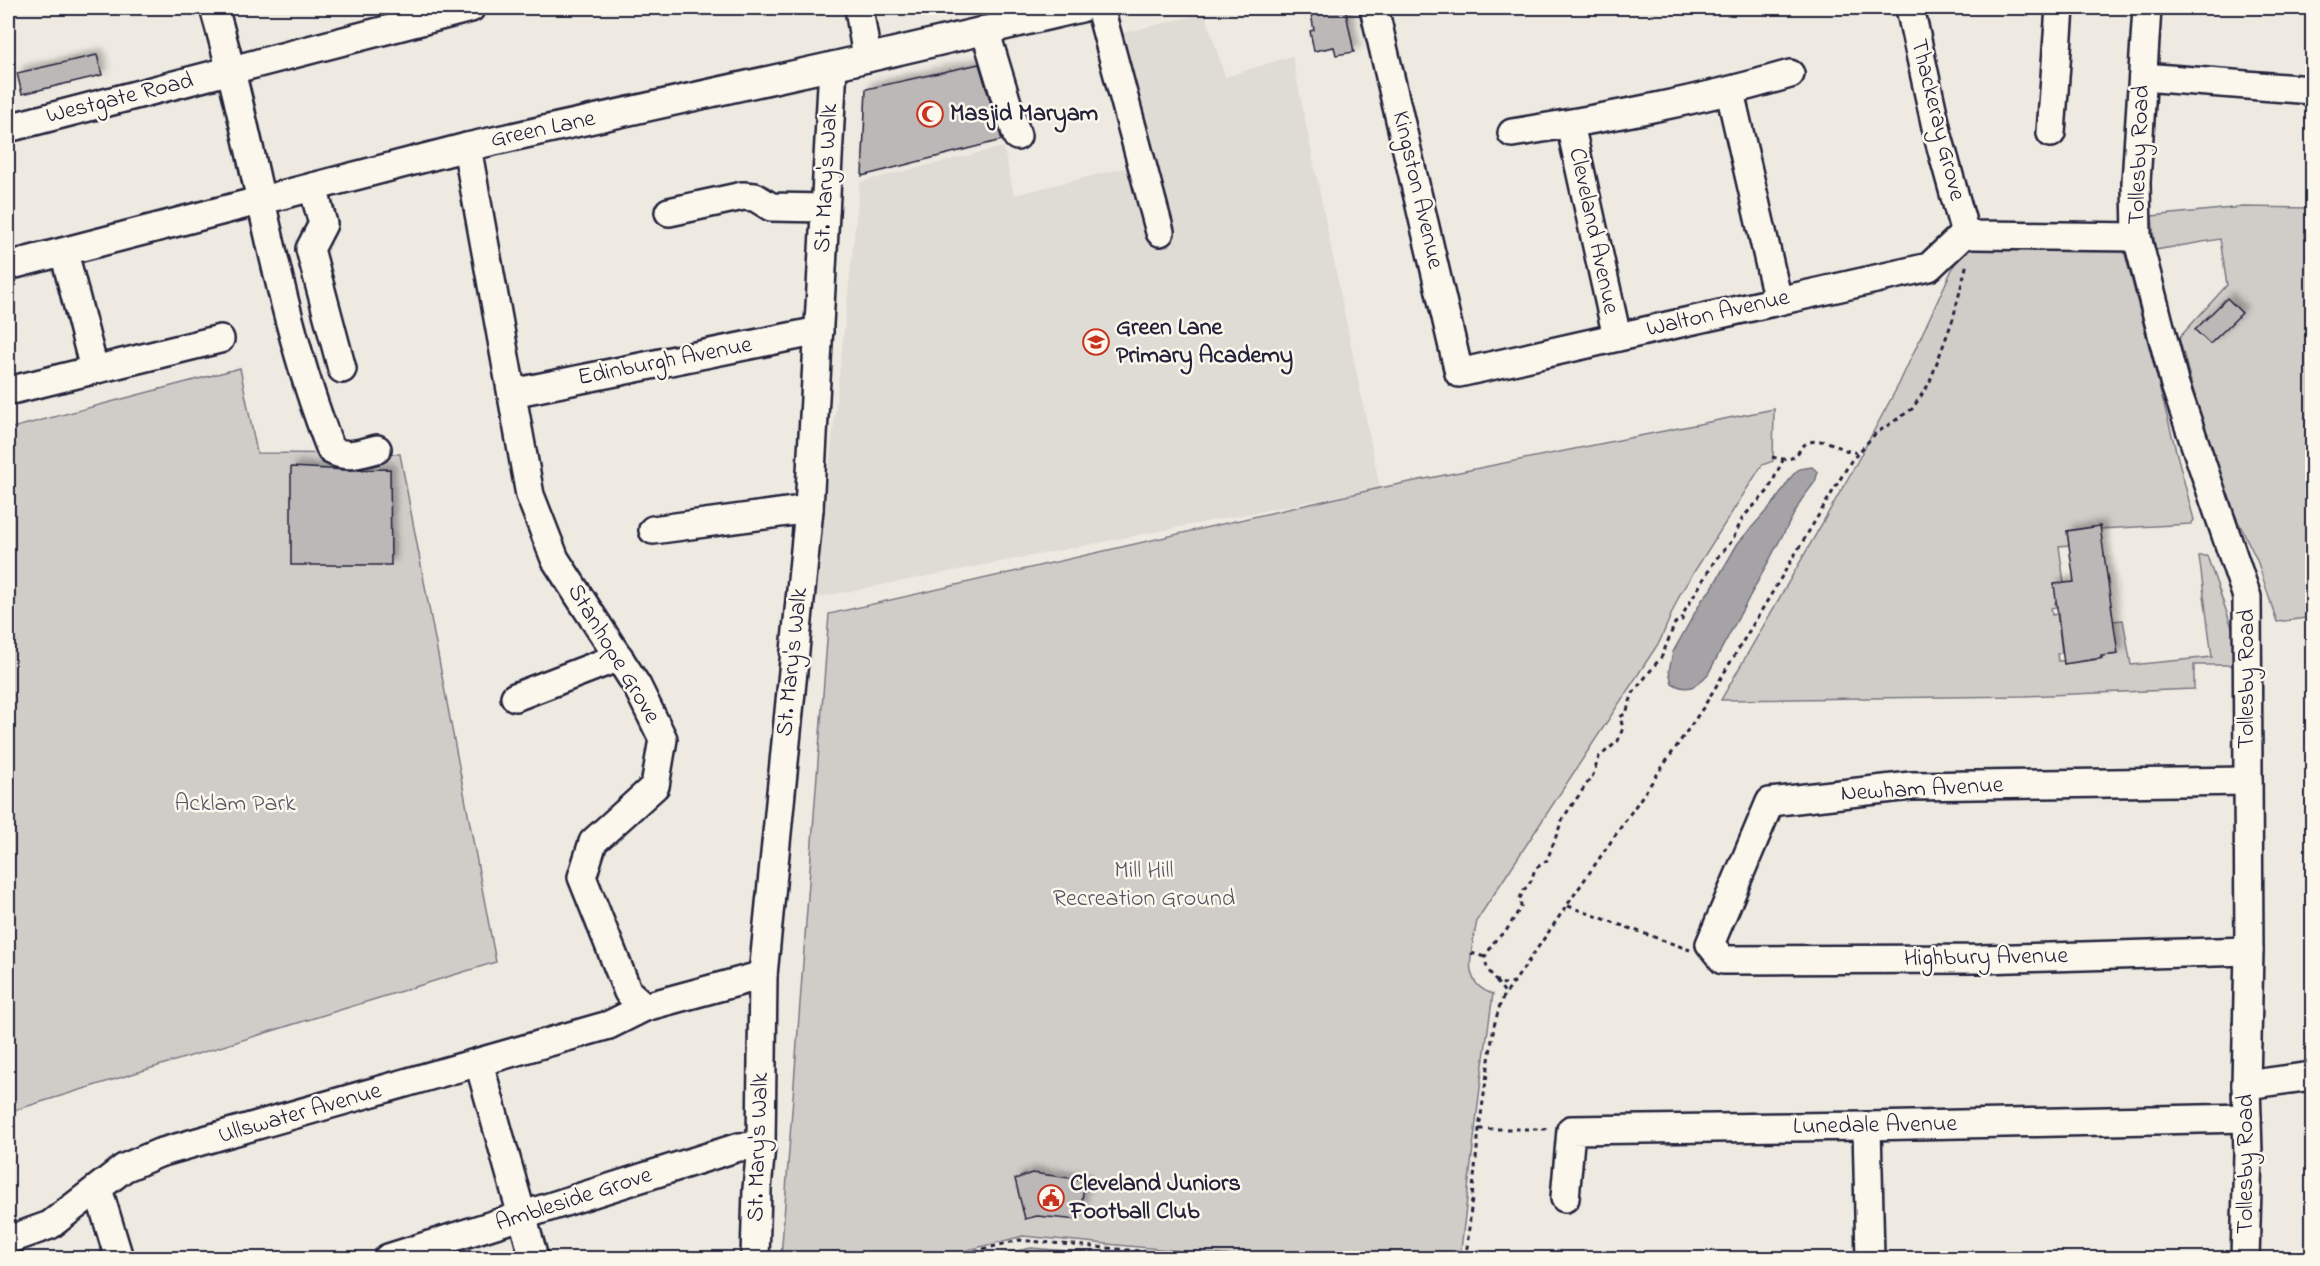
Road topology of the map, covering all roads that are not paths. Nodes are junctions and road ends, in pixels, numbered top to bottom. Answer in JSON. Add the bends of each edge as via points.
{"nodes":[{"id":1,"x":214,"y":8,"type":"edge"},
{"id":2,"x":471,"y":8,"type":"edge"},
{"id":3,"x":859,"y":8,"type":"edge"},
{"id":4,"x":1081,"y":8,"type":"edge"},
{"id":5,"x":1100,"y":8,"type":"edge"},
{"id":6,"x":1374,"y":8,"type":"edge"},
{"id":7,"x":1910,"y":8,"type":"edge"},
{"id":8,"x":2060,"y":8,"type":"edge"},
{"id":9,"x":2147,"y":8,"type":"edge"},
{"id":10,"x":986,"y":30,"type":"junction"},
{"id":11,"x":867,"y":58,"type":"junction"},
{"id":12,"x":833,"y":66,"type":"junction"},
{"id":13,"x":232,"y":71,"type":"junction"},
{"id":14,"x":1790,"y":74,"type":"dead end"},
{"id":15,"x":2143,"y":77,"type":"junction"},
{"id":16,"x":2313,"y":90,"type":"edge"},
{"id":17,"x":1730,"y":92,"type":"junction"},
{"id":18,"x":1570,"y":124,"type":"junction"},
{"id":19,"x":8,"y":128,"type":"edge"},
{"id":20,"x":2051,"y":133,"type":"dead end"},
{"id":21,"x":1512,"y":134,"type":"dead end"},
{"id":22,"x":1017,"y":136,"type":"dead end"},
{"id":23,"x":467,"y":147,"type":"junction"},
{"id":24,"x":313,"y":187,"type":"junction"},
{"id":25,"x":262,"y":200,"type":"junction"},
{"id":26,"x":825,"y":208,"type":"junction"},
{"id":27,"x":669,"y":212,"type":"dead end"},
{"id":28,"x":1160,"y":232,"type":"dead end"},
{"id":29,"x":1969,"y":234,"type":"junction"},
{"id":30,"x":2137,"y":237,"type":"junction"},
{"id":31,"x":64,"y":252,"type":"junction"},
{"id":32,"x":8,"y":266,"type":"edge"},
{"id":33,"x":1779,"y":301,"type":"junction"},
{"id":34,"x":819,"y":331,"type":"junction"},
{"id":35,"x":1617,"y":337,"type":"junction"},
{"id":36,"x":220,"y":339,"type":"dead end"},
{"id":37,"x":93,"y":369,"type":"junction"},
{"id":38,"x":342,"y":369,"type":"dead end"},
{"id":39,"x":1459,"y":373,"type":"joint"},
{"id":40,"x":8,"y":391,"type":"edge"},
{"id":41,"x":512,"y":393,"type":"junction"},
{"id":42,"x":377,"y":450,"type":"dead end"},
{"id":43,"x":809,"y":509,"type":"junction"},
{"id":44,"x":653,"y":530,"type":"dead end"},
{"id":45,"x":620,"y":657,"type":"junction"},
{"id":46,"x":515,"y":697,"type":"dead end"},
{"id":47,"x":2248,"y":781,"type":"junction"},
{"id":48,"x":2249,"y":951,"type":"junction"},
{"id":49,"x":1723,"y":960,"type":"joint"},
{"id":50,"x":763,"y":975,"type":"junction"},
{"id":51,"x":645,"y":1008,"type":"junction"},
{"id":52,"x":479,"y":1064,"type":"junction"},
{"id":53,"x":2313,"y":1076,"type":"edge"},
{"id":54,"x":2246,"y":1085,"type":"junction"},
{"id":55,"x":2247,"y":1118,"type":"junction"},
{"id":56,"x":1867,"y":1126,"type":"junction"},
{"id":57,"x":761,"y":1146,"type":"junction"},
{"id":58,"x":98,"y":1189,"type":"junction"},
{"id":59,"x":756,"y":1189,"type":"junction"},
{"id":60,"x":1565,"y":1198,"type":"dead end"},
{"id":61,"x":521,"y":1217,"type":"junction"},
{"id":62,"x":8,"y":1240,"type":"edge"},
{"id":63,"x":120,"y":1258,"type":"edge"},
{"id":64,"x":388,"y":1258,"type":"edge"},
{"id":65,"x":534,"y":1258,"type":"edge"},
{"id":66,"x":755,"y":1258,"type":"edge"},
{"id":67,"x":766,"y":1258,"type":"edge"},
{"id":68,"x":1870,"y":1258,"type":"edge"},
{"id":69,"x":2245,"y":1258,"type":"edge"}],
"edges":[{"from":1,"to":13,"type":"street"},
{"from":2,"to":13,"type":"street","name":"Westgate Road"},
{"from":3,"to":11,"type":"street"},
{"from":4,"to":10,"type":"street","name":"Green Lane"},
{"from":5,"to":28,"type":"street"},
{"from":6,"to":39,"type":"street","name":"Kingston Avenue"},
{"from":7,"to":29,"type":"street","name":"Thackeray Grove","via":[[1938,136]]},
{"from":8,"to":20,"type":"street"},
{"from":9,"to":15,"type":"street","name":"Tollesby Road"},
{"from":10,"to":11,"type":"street","name":"Green Lane"},
{"from":10,"to":22,"type":"street"},
{"from":11,"to":12,"type":"street","name":"Green Lane"},
{"from":12,"to":23,"type":"street","name":"Green Lane"},
{"from":12,"to":26,"type":"street","name":"St. Mary's Walk"},
{"from":13,"to":19,"type":"street","name":"Westgate Road"},
{"from":13,"to":25,"type":"street"},
{"from":14,"to":17,"type":"street"},
{"from":15,"to":16,"type":"street"},
{"from":15,"to":30,"type":"street","name":"Tollesby Road","via":[[2136,182]]},
{"from":17,"to":18,"type":"street"},
{"from":17,"to":33,"type":"street"},
{"from":18,"to":21,"type":"street"},
{"from":18,"to":35,"type":"street","name":"Cleveland Avenue"},
{"from":23,"to":24,"type":"street","name":"Green Lane"},
{"from":23,"to":41,"type":"street","name":"Stanhope Grove"},
{"from":24,"to":25,"type":"street","name":"Green Lane"},
{"from":24,"to":38,"type":"street","via":[[323,224],[310,249]]},
{"from":25,"to":31,"type":"street","name":"Green Lane"},
{"from":25,"to":42,"type":"street","via":[[305,377],[331,450],[350,456]]},
{"from":26,"to":27,"type":"street","via":[[771,207],[755,197],[743,196]]},
{"from":26,"to":34,"type":"street","name":"St. Mary's Walk"},
{"from":29,"to":30,"type":"street"},
{"from":29,"to":33,"type":"street","name":"Walton Avenue","via":[[1929,267]]},
{"from":30,"to":47,"type":"street","name":"Tollesby Road","via":[[2175,385],[2247,597]]},
{"from":31,"to":32,"type":"street","name":"Green Lane"},
{"from":31,"to":37,"type":"street"},
{"from":33,"to":35,"type":"street","name":"Walton Avenue"},
{"from":34,"to":41,"type":"street","name":"Edinburgh Avenue"},
{"from":34,"to":43,"type":"street","name":"St. Mary's Walk"},
{"from":35,"to":39,"type":"street","name":"Walton Avenue"},
{"from":36,"to":37,"type":"street"},
{"from":37,"to":40,"type":"street"},
{"from":41,"to":45,"type":"street","name":"Stanhope Grove","via":[[530,495],[555,559]]},
{"from":43,"to":44,"type":"street"},
{"from":43,"to":50,"type":"street","name":"St. Mary's Walk"},
{"from":45,"to":46,"type":"street"},
{"from":45,"to":51,"type":"street","name":"Stanhope Grove","via":[[663,739],[655,786],[593,842],[582,877],[628,992]]},
{"from":47,"to":48,"type":"street","name":"Tollesby Road"},
{"from":47,"to":49,"type":"street","name":"Newham Avenue","via":[[1911,786],[1770,802],[1710,944]]},
{"from":48,"to":49,"type":"street","name":"Highbury Avenue","via":[[1980,959]]},
{"from":48,"to":54,"type":"street","name":"Tollesby Road"},
{"from":50,"to":51,"type":"street"},
{"from":50,"to":57,"type":"street","name":"St. Mary's Walk"},
{"from":51,"to":52,"type":"street","name":"Ullswater Avenue","via":[[609,1025]]},
{"from":52,"to":58,"type":"street","name":"Ullswater Avenue","via":[[159,1153],[124,1168]]},
{"from":52,"to":61,"type":"street"},
{"from":53,"to":54,"type":"street"},
{"from":54,"to":55,"type":"street","name":"Tollesby Road"},
{"from":55,"to":56,"type":"street","name":"Lunedale Avenue"},
{"from":55,"to":69,"type":"street","name":"Tollesby Road"},
{"from":56,"to":60,"type":"street","name":"Lunedale Avenue","via":[[1571,1130]]},
{"from":56,"to":68,"type":"street"},
{"from":57,"to":59,"type":"street","name":"St. Mary's Walk"},
{"from":57,"to":61,"type":"street","name":"Ambleside Grove","via":[[738,1147]]},
{"from":58,"to":62,"type":"street","name":"Ullswater Avenue","via":[[50,1225]]},
{"from":58,"to":63,"type":"street"},
{"from":59,"to":66,"type":"street","name":"St. Mary's Walk"},
{"from":59,"to":67,"type":"street","via":[[769,1213]]},
{"from":61,"to":64,"type":"street","name":"Ambleside Grove"},
{"from":61,"to":65,"type":"street"}]}
